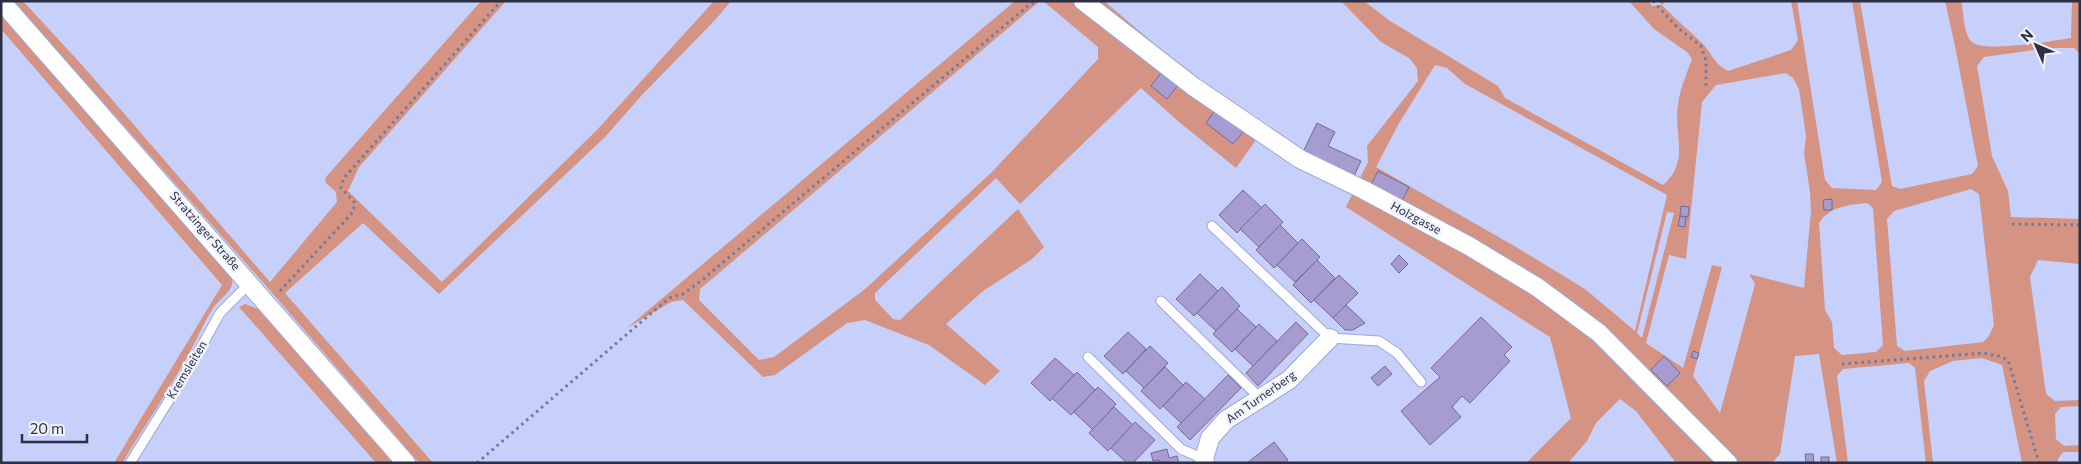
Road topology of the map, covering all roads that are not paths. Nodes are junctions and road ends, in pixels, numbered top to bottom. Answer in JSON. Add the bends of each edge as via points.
{"nodes":[{"id":1,"x":1,"y":1,"type":"edge"},
{"id":2,"x":1083,"y":1,"type":"edge"},
{"id":3,"x":1212,"y":226,"type":"dead end"},
{"id":4,"x":250,"y":283,"type":"junction"},
{"id":5,"x":1161,"y":301,"type":"dead end"},
{"id":6,"x":1330,"y":338,"type":"junction"},
{"id":7,"x":1088,"y":358,"type":"dead end"},
{"id":8,"x":1421,"y":382,"type":"dead end"},
{"id":9,"x":1260,"y":398,"type":"junction"},
{"id":10,"x":1204,"y":461,"type":"edge"},
{"id":11,"x":130,"y":463,"type":"edge"},
{"id":12,"x":406,"y":463,"type":"edge"},
{"id":13,"x":1728,"y":463,"type":"edge"}],
"edges":[{"from":1,"to":4,"type":"street","name":"Stratzinger Straße"},
{"from":2,"to":13,"type":"street","name":"Holzgasse","via":[[1194,87],[1300,159],[1470,246],[1537,287],[1599,333]]},
{"from":3,"to":6,"type":"lane"},
{"from":4,"to":11,"type":"lane","name":"Kremsleiten","via":[[220,313]]},
{"from":4,"to":12,"type":"street","name":"Stratzinger Straße"},
{"from":5,"to":9,"type":"lane"},
{"from":6,"to":8,"type":"lane","via":[[1379,341],[1397,353]]},
{"from":6,"to":9,"type":"street","name":"Am Turnerberg","via":[[1289,380]]},
{"from":7,"to":10,"type":"lane","via":[[1181,449]]},
{"from":9,"to":10,"type":"street","name":"Am Turnerberg","via":[[1226,420],[1210,438]]}]}
